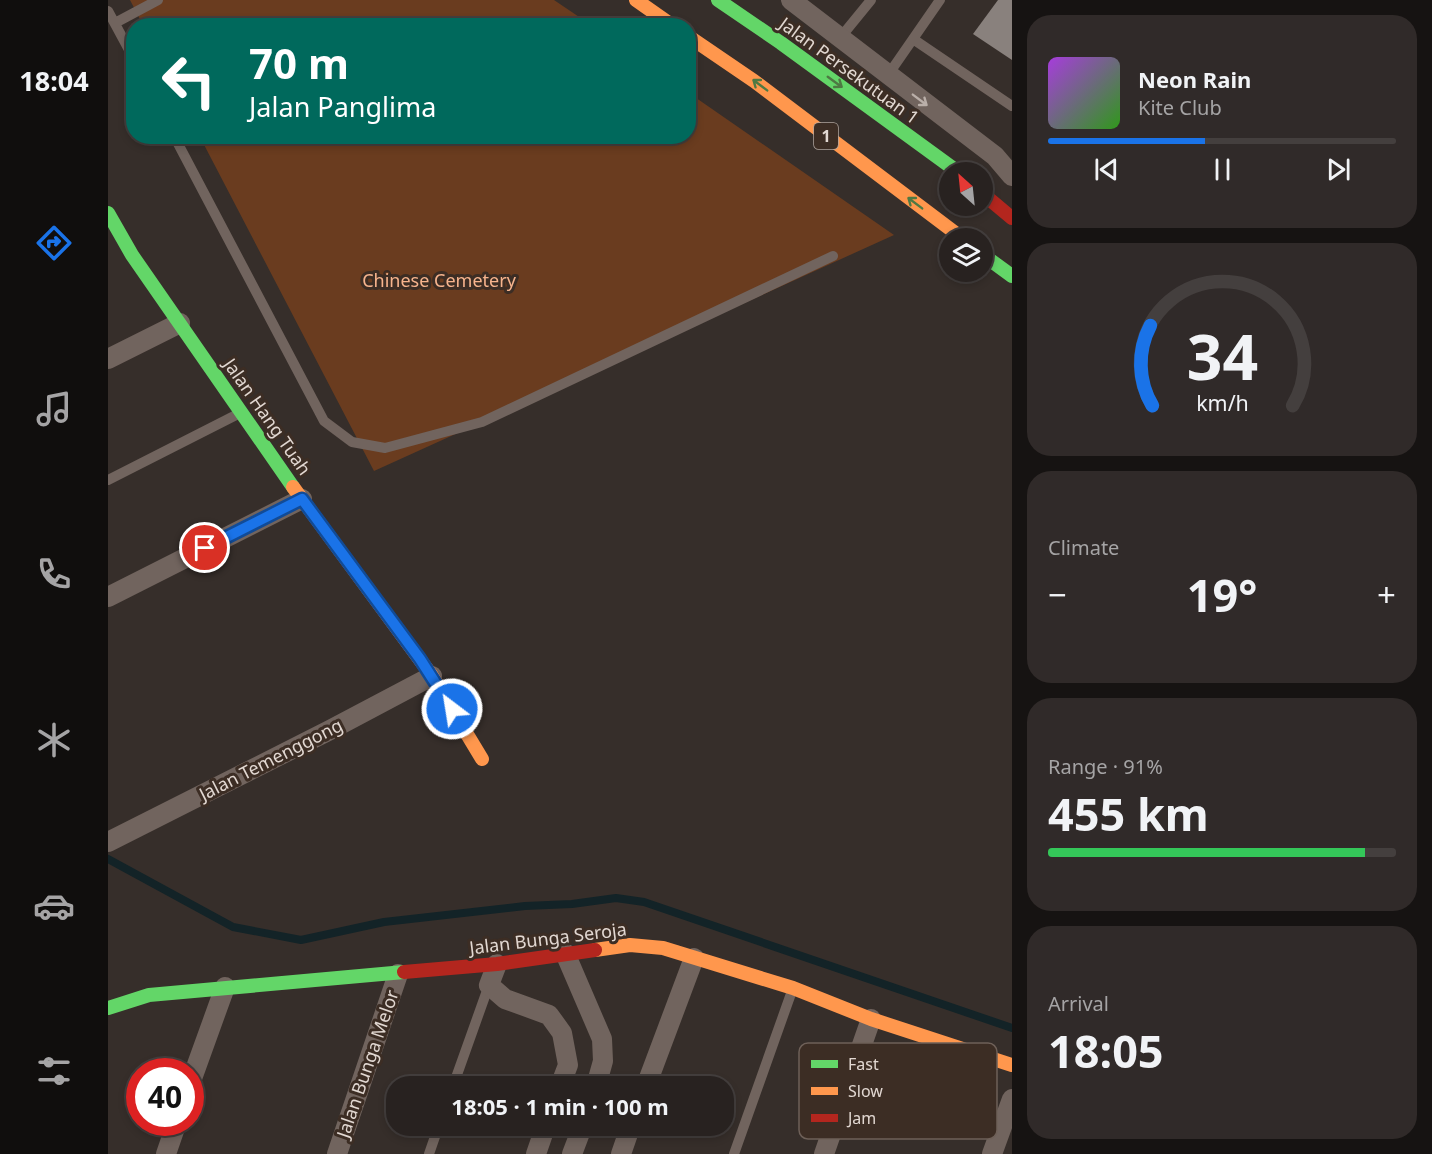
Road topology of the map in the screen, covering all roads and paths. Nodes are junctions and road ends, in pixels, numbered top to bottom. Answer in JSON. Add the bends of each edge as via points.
{"nodes":[{"id":1,"x":158,"y":0,"type":"edge"},
{"id":2,"x":636,"y":0,"type":"edge"},
{"id":3,"x":718,"y":0,"type":"edge"},
{"id":4,"x":791,"y":0,"type":"edge"},
{"id":5,"x":872,"y":0,"type":"edge"},
{"id":6,"x":940,"y":0,"type":"edge"},
{"id":7,"x":108,"y":10,"type":"edge"},
{"id":8,"x":662,"y":18,"type":"edge"},
{"id":9,"x":115,"y":23,"type":"junction"},
{"id":10,"x":840,"y":38,"type":"junction"},
{"id":11,"x":913,"y":39,"type":"junction"},
{"id":12,"x":696,"y":41,"type":"edge"},
{"id":13,"x":126,"y":44,"type":"edge"},
{"id":14,"x":888,"y":75,"type":"junction"},
{"id":15,"x":1012,"y":106,"type":"edge"},
{"id":16,"x":178,"y":144,"type":"edge"},
{"id":17,"x":1003,"y":159,"type":"edge"},
{"id":18,"x":943,"y":162,"type":"edge"},
{"id":19,"x":1012,"y":176,"type":"edge"},
{"id":20,"x":993,"y":202,"type":"edge"},
{"id":21,"x":108,"y":213,"type":"edge"},
{"id":22,"x":1012,"y":218,"type":"edge"},
{"id":23,"x":949,"y":228,"type":"edge"},
{"id":24,"x":833,"y":256,"type":"dead end"},
{"id":25,"x":993,"y":262,"type":"edge"},
{"id":26,"x":1012,"y":276,"type":"edge"},
{"id":27,"x":180,"y":323,"type":"junction"},
{"id":28,"x":108,"y":359,"type":"edge"},
{"id":29,"x":242,"y":412,"type":"junction"},
{"id":30,"x":108,"y":480,"type":"edge"},
{"id":31,"x":302,"y":499,"type":"junction"},
{"id":32,"x":108,"y":597,"type":"edge"},
{"id":33,"x":432,"y":676,"type":"junction"},
{"id":34,"x":482,"y":759,"type":"dead end"},
{"id":35,"x":108,"y":842,"type":"edge"},
{"id":36,"x":565,"y":953,"type":"junction"},
{"id":37,"x":694,"y":958,"type":"junction"},
{"id":38,"x":497,"y":964,"type":"junction"},
{"id":39,"x":398,"y":974,"type":"junction"},
{"id":40,"x":489,"y":985,"type":"junction"},
{"id":41,"x":225,"y":987,"type":"junction"},
{"id":42,"x":793,"y":988,"type":"junction"},
{"id":43,"x":108,"y":1008,"type":"edge"},
{"id":44,"x":871,"y":1019,"type":"junction"},
{"id":45,"x":863,"y":1043,"type":"edge"},
{"id":46,"x":945,"y":1043,"type":"edge"},
{"id":47,"x":199,"y":1058,"type":"edge"},
{"id":48,"x":997,"y":1060,"type":"edge"},
{"id":49,"x":1012,"y":1065,"type":"edge"},
{"id":50,"x":457,"y":1076,"type":"edge"},
{"id":51,"x":564,"y":1076,"type":"edge"},
{"id":52,"x":599,"y":1076,"type":"edge"},
{"id":53,"x":650,"y":1076,"type":"edge"},
{"id":54,"x":1012,"y":1099,"type":"edge"},
{"id":55,"x":172,"y":1136,"type":"edge"},
{"id":56,"x":435,"y":1136,"type":"edge"},
{"id":57,"x":542,"y":1136,"type":"edge"},
{"id":58,"x":579,"y":1136,"type":"edge"},
{"id":59,"x":628,"y":1136,"type":"edge"},
{"id":60,"x":829,"y":1139,"type":"edge"},
{"id":61,"x":166,"y":1154,"type":"edge"},
{"id":62,"x":337,"y":1154,"type":"edge"},
{"id":63,"x":429,"y":1154,"type":"edge"},
{"id":64,"x":536,"y":1154,"type":"edge"},
{"id":65,"x":572,"y":1154,"type":"edge"},
{"id":66,"x":621,"y":1154,"type":"edge"},
{"id":67,"x":734,"y":1154,"type":"edge"},
{"id":68,"x":824,"y":1154,"type":"edge"},
{"id":69,"x":992,"y":1154,"type":"edge"}],
"edges":[{"from":1,"to":9,"type":"lane"},
{"from":2,"to":8,"type":"main road"},
{"from":3,"to":18,"type":"main road","name":"Jalan Persekutuan 1","one_way":true},
{"from":4,"to":10,"type":"street"},
{"from":5,"to":10,"type":"lane"},
{"from":6,"to":11,"type":"lane"},
{"from":7,"to":9,"type":"lane"},
{"from":9,"to":13,"type":"lane"},
{"from":10,"to":14,"type":"street"},
{"from":11,"to":14,"type":"lane"},
{"from":11,"to":15,"type":"lane"},
{"from":23,"to":12,"type":"main road","number":"1","one_way":true},
{"from":14,"to":17,"type":"street","one_way":true},
{"from":16,"to":24,"type":"lane","via":[[324,421],[352,442],[385,448],[482,422]]},
{"from":17,"to":19,"type":"street"},
{"from":20,"to":22,"type":"main road"},
{"from":21,"to":27,"type":"main road","name":"Jalan Hang Tuah"},
{"from":25,"to":26,"type":"main road"},
{"from":27,"to":28,"type":"street"},
{"from":27,"to":29,"type":"main road","name":"Jalan Hang Tuah"},
{"from":29,"to":30,"type":"lane"},
{"from":29,"to":31,"type":"main road","name":"Jalan Hang Tuah"},
{"from":31,"to":32,"type":"street"},
{"from":31,"to":33,"type":"main road","name":"Jalan Hang Tuah"},
{"from":33,"to":34,"type":"main road","name":"Jalan Hang Tuah"},
{"from":33,"to":35,"type":"street","name":"Jalan Temenggong"},
{"from":36,"to":37,"type":"main road","name":"Jalan Bunga Seroja","via":[[630,945],[663,948]]},
{"from":36,"to":38,"type":"main road","name":"Jalan Bunga Seroja"},
{"from":36,"to":52,"type":"street","via":[[602,1039]]},
{"from":37,"to":42,"type":"main road","name":"Jalan Bunga Seroja"},
{"from":37,"to":53,"type":"street"},
{"from":38,"to":39,"type":"main road","name":"Jalan Bunga Seroja"},
{"from":38,"to":40,"type":"street"},
{"from":39,"to":41,"type":"main road","name":"Jalan Bunga Seroja"},
{"from":39,"to":62,"type":"street","name":"Jalan Bunga Melor"},
{"from":40,"to":50,"type":"lane"},
{"from":40,"to":51,"type":"street","via":[[505,999],[549,1015],[562,1033],[568,1065]]},
{"from":41,"to":43,"type":"main road","name":"Jalan Bunga Seroja","via":[[149,995]]},
{"from":41,"to":47,"type":"street"},
{"from":42,"to":44,"type":"main road","name":"Jalan Bunga Seroja"},
{"from":42,"to":67,"type":"lane"},
{"from":44,"to":45,"type":"street"},
{"from":44,"to":46,"type":"main road","name":"Jalan Bunga Seroja"},
{"from":48,"to":49,"type":"main road","name":"Jalan Bunga Seroja"},
{"from":54,"to":69,"type":"street"},
{"from":55,"to":61,"type":"street"},
{"from":56,"to":63,"type":"lane"},
{"from":57,"to":64,"type":"street"},
{"from":58,"to":65,"type":"street"},
{"from":59,"to":66,"type":"street"},
{"from":60,"to":68,"type":"street"}]}
